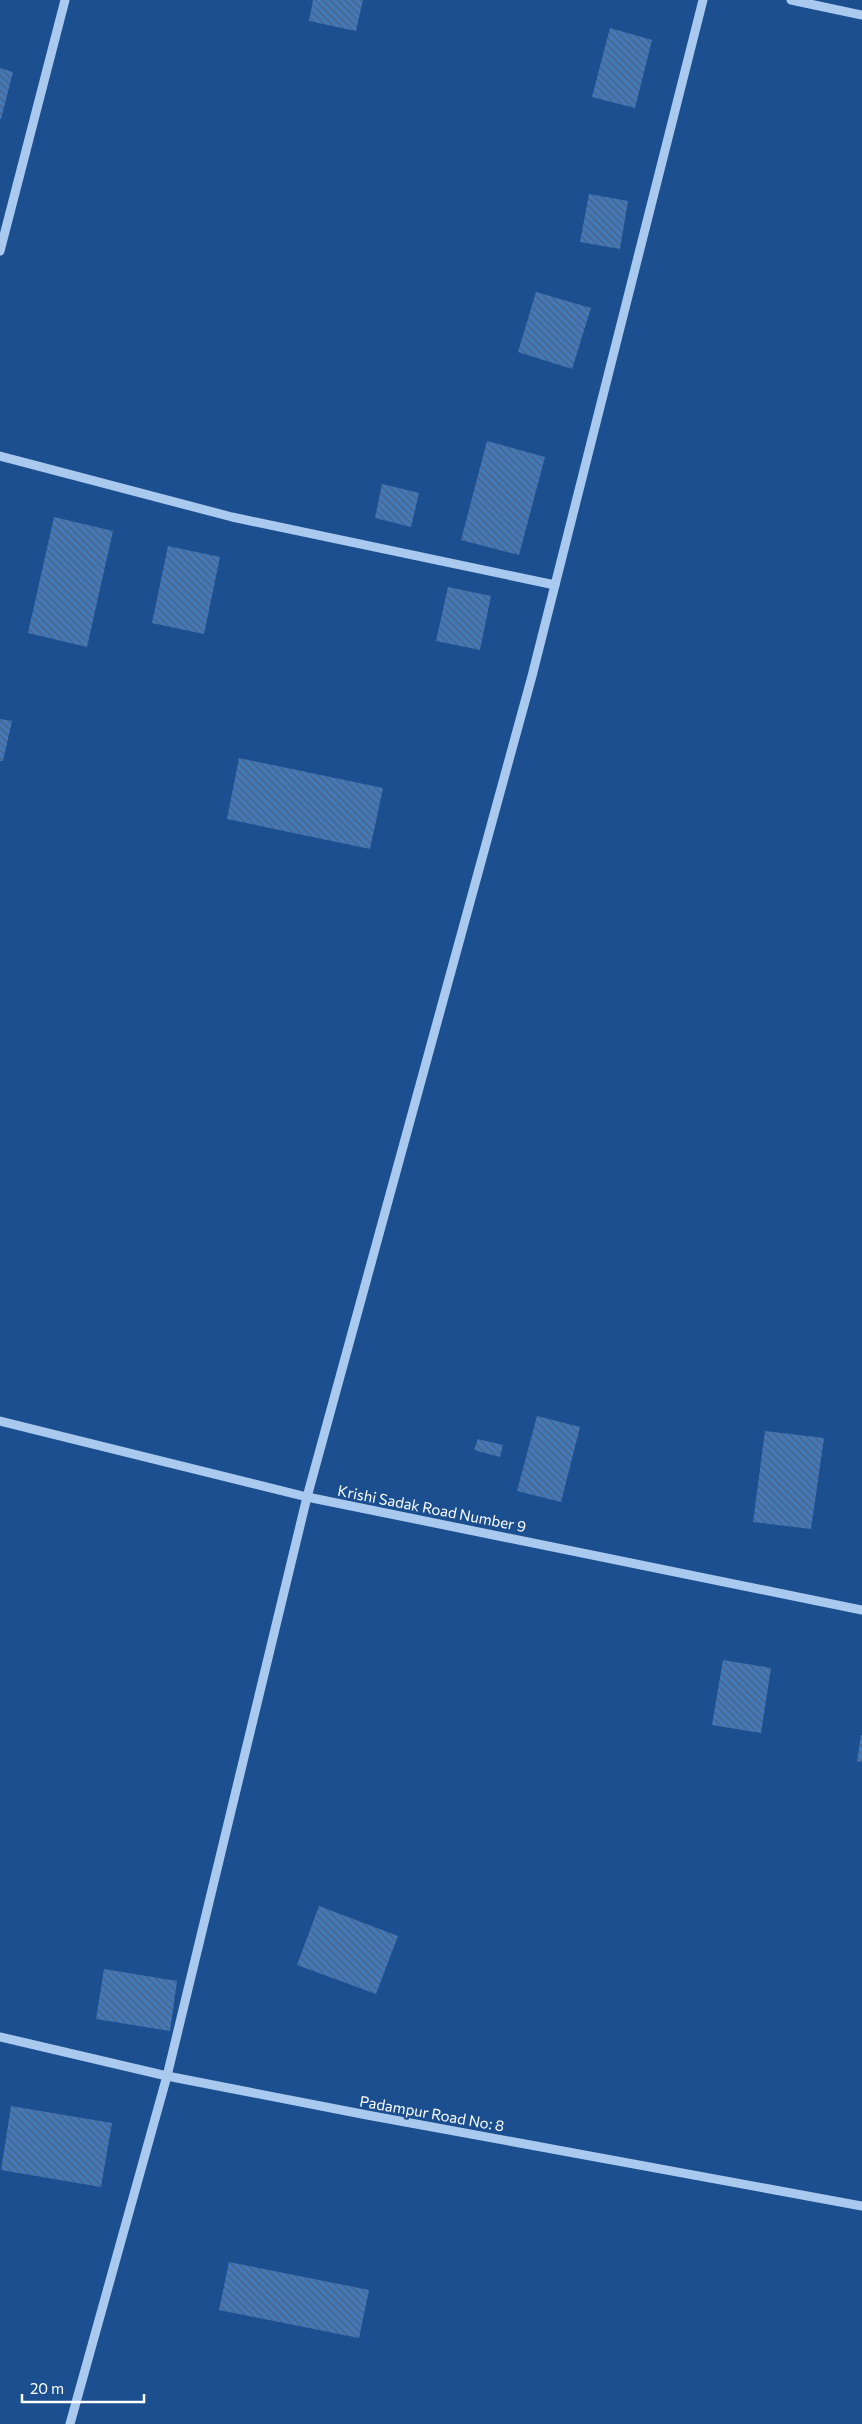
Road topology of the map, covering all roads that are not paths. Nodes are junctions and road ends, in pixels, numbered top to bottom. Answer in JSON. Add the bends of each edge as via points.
{"nodes":[{"id":1,"x":65,"y":0,"type":"edge"},
{"id":2,"x":703,"y":0,"type":"edge"},
{"id":3,"x":791,"y":0,"type":"edge"},
{"id":4,"x":862,"y":15,"type":"edge"},
{"id":5,"x":0,"y":251,"type":"edge"},
{"id":6,"x":0,"y":456,"type":"edge"},
{"id":7,"x":555,"y":585,"type":"junction"},
{"id":8,"x":0,"y":1421,"type":"edge"},
{"id":9,"x":307,"y":1497,"type":"junction"},
{"id":10,"x":862,"y":1610,"type":"edge"},
{"id":11,"x":0,"y":2037,"type":"edge"},
{"id":12,"x":167,"y":2076,"type":"junction"},
{"id":13,"x":862,"y":2206,"type":"edge"},
{"id":14,"x":70,"y":2424,"type":"edge"}],
"edges":[{"from":1,"to":5,"type":"street"},
{"from":2,"to":7,"type":"street"},
{"from":3,"to":4,"type":"street"},
{"from":6,"to":7,"type":"street","via":[[232,517]]},
{"from":7,"to":9,"type":"street"},
{"from":8,"to":9,"type":"street","name":"Krishi Sadak Road Number 9"},
{"from":9,"to":10,"type":"street","name":"Krishi Sadak Road Number 9"},
{"from":9,"to":12,"type":"street"},
{"from":11,"to":12,"type":"street","name":"Padampur Road No: 8"},
{"from":12,"to":13,"type":"street","name":"Padampur Road No: 8"},
{"from":12,"to":14,"type":"street"}]}
